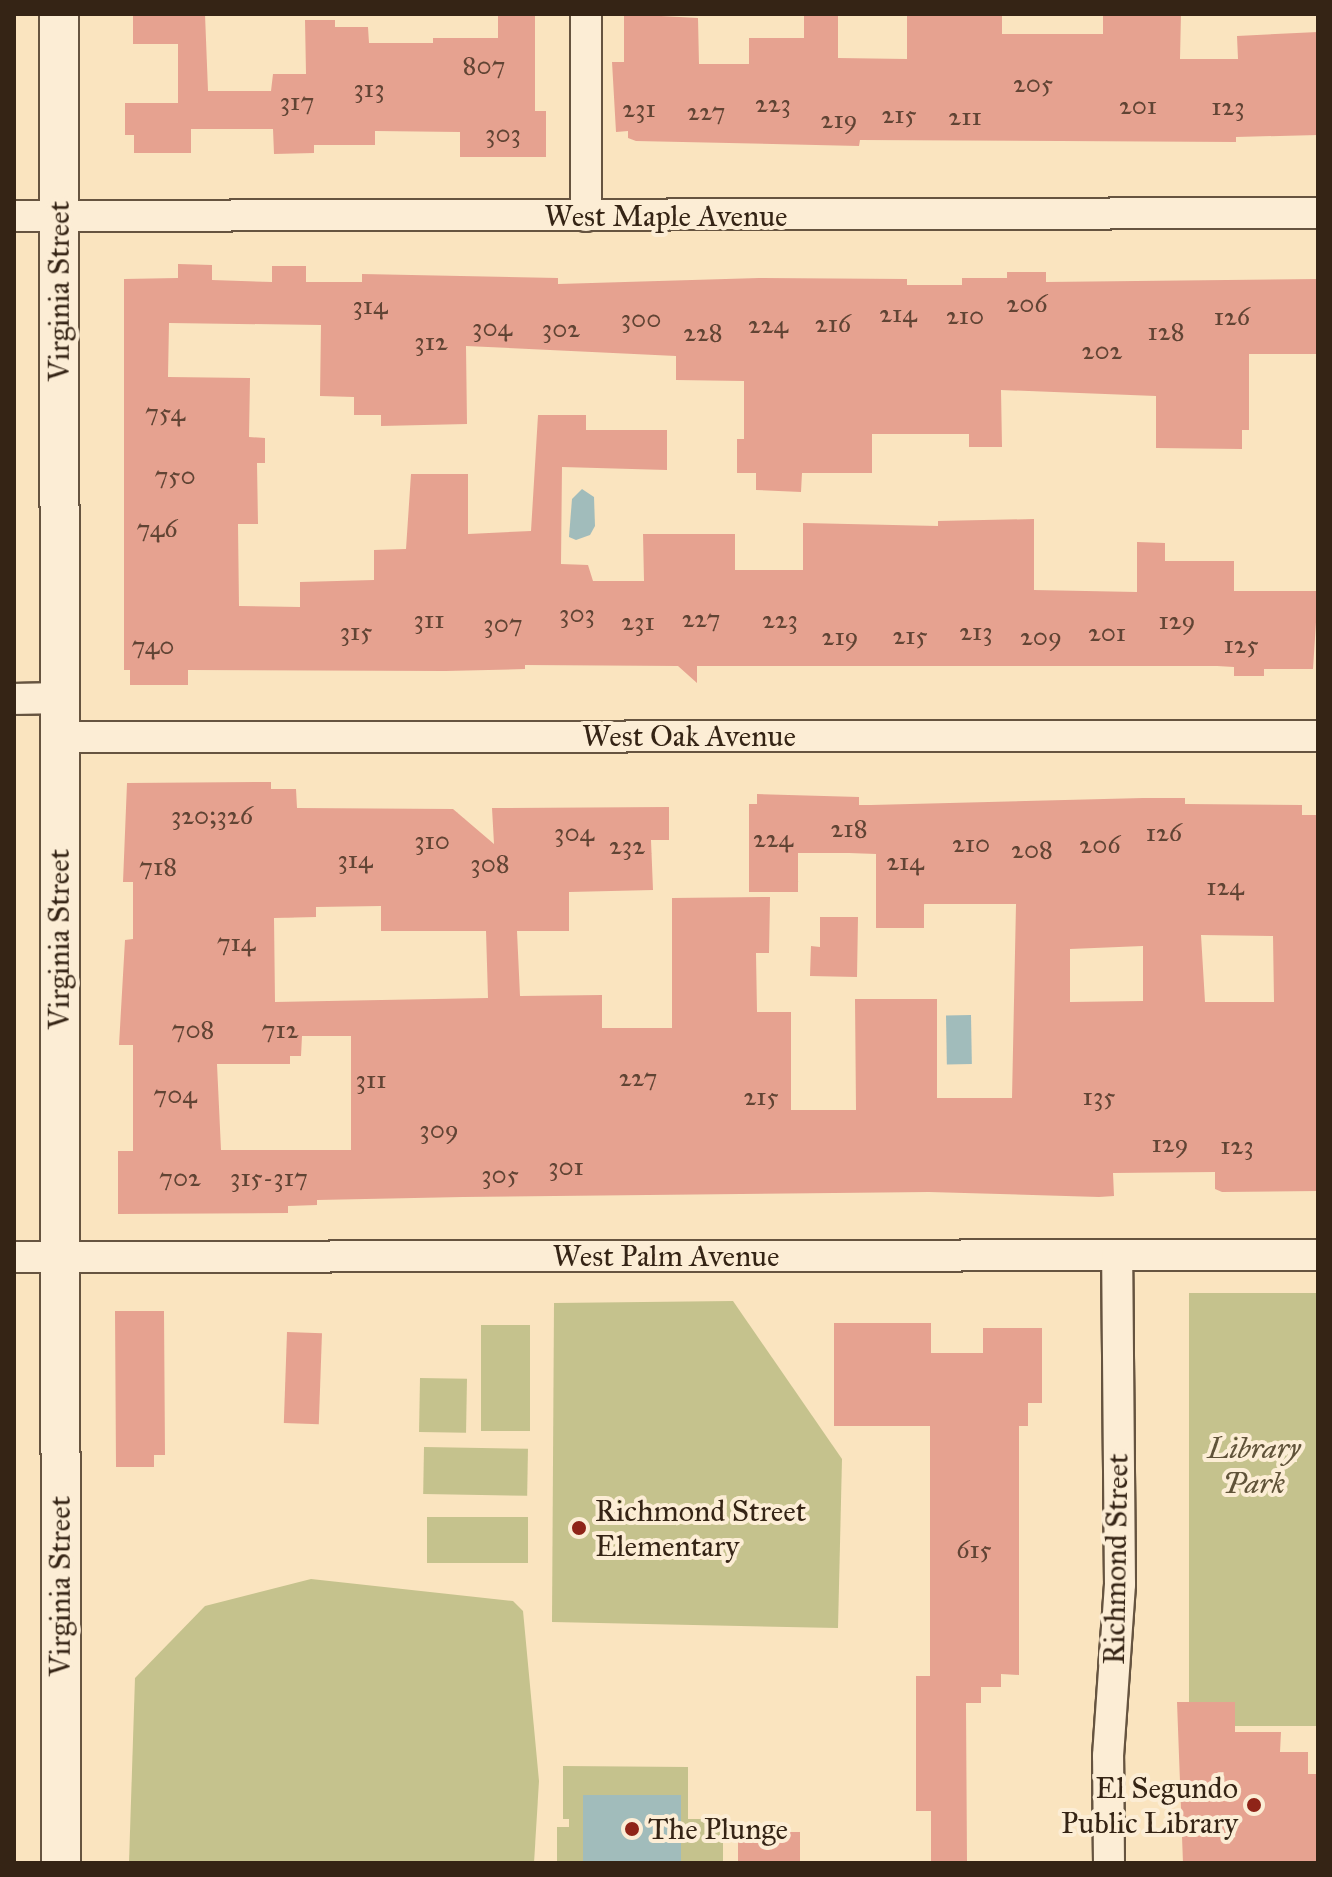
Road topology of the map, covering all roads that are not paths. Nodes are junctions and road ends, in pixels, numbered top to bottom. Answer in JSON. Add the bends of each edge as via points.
{"nodes":[{"id":1,"x":59,"y":14,"type":"edge"},
{"id":2,"x":586,"y":14,"type":"edge"},
{"id":3,"x":1318,"y":213,"type":"edge"},
{"id":4,"x":14,"y":216,"type":"edge"},
{"id":5,"x":59,"y":216,"type":"junction"},
{"id":6,"x":586,"y":216,"type":"junction"},
{"id":7,"x":60,"y":698,"type":"junction"},
{"id":8,"x":14,"y":699,"type":"edge"},
{"id":9,"x":1318,"y":736,"type":"edge"},
{"id":10,"x":60,"y":737,"type":"junction"},
{"id":11,"x":1117,"y":1255,"type":"junction"},
{"id":12,"x":1318,"y":1255,"type":"edge"},
{"id":13,"x":14,"y":1257,"type":"edge"},
{"id":14,"x":58,"y":1257,"type":"junction"},
{"id":15,"x":61,"y":1863,"type":"edge"},
{"id":16,"x":1109,"y":1863,"type":"edge"}],
"edges":[{"from":1,"to":5,"type":"street","name":"Virginia Street"},
{"from":2,"to":6,"type":"street"},
{"from":3,"to":6,"type":"street","name":"West Maple Avenue"},
{"from":4,"to":5,"type":"street","name":"West Maple Avenue"},
{"from":5,"to":6,"type":"street","name":"West Maple Avenue"},
{"from":5,"to":7,"type":"street","name":"Virginia Street"},
{"from":7,"to":8,"type":"street"},
{"from":7,"to":10,"type":"street","name":"Virginia Street"},
{"from":9,"to":10,"type":"street","name":"West Oak Avenue"},
{"from":10,"to":14,"type":"street","name":"Virginia Street"},
{"from":11,"to":12,"type":"street","name":"West Palm Avenue"},
{"from":11,"to":14,"type":"street","name":"West Palm Avenue"},
{"from":11,"to":16,"type":"street","name":"Richmond Street","via":[[1120,1584],[1108,1756]]},
{"from":13,"to":14,"type":"street","name":"West Palm Avenue"},
{"from":14,"to":15,"type":"street","name":"Virginia Street"}]}
